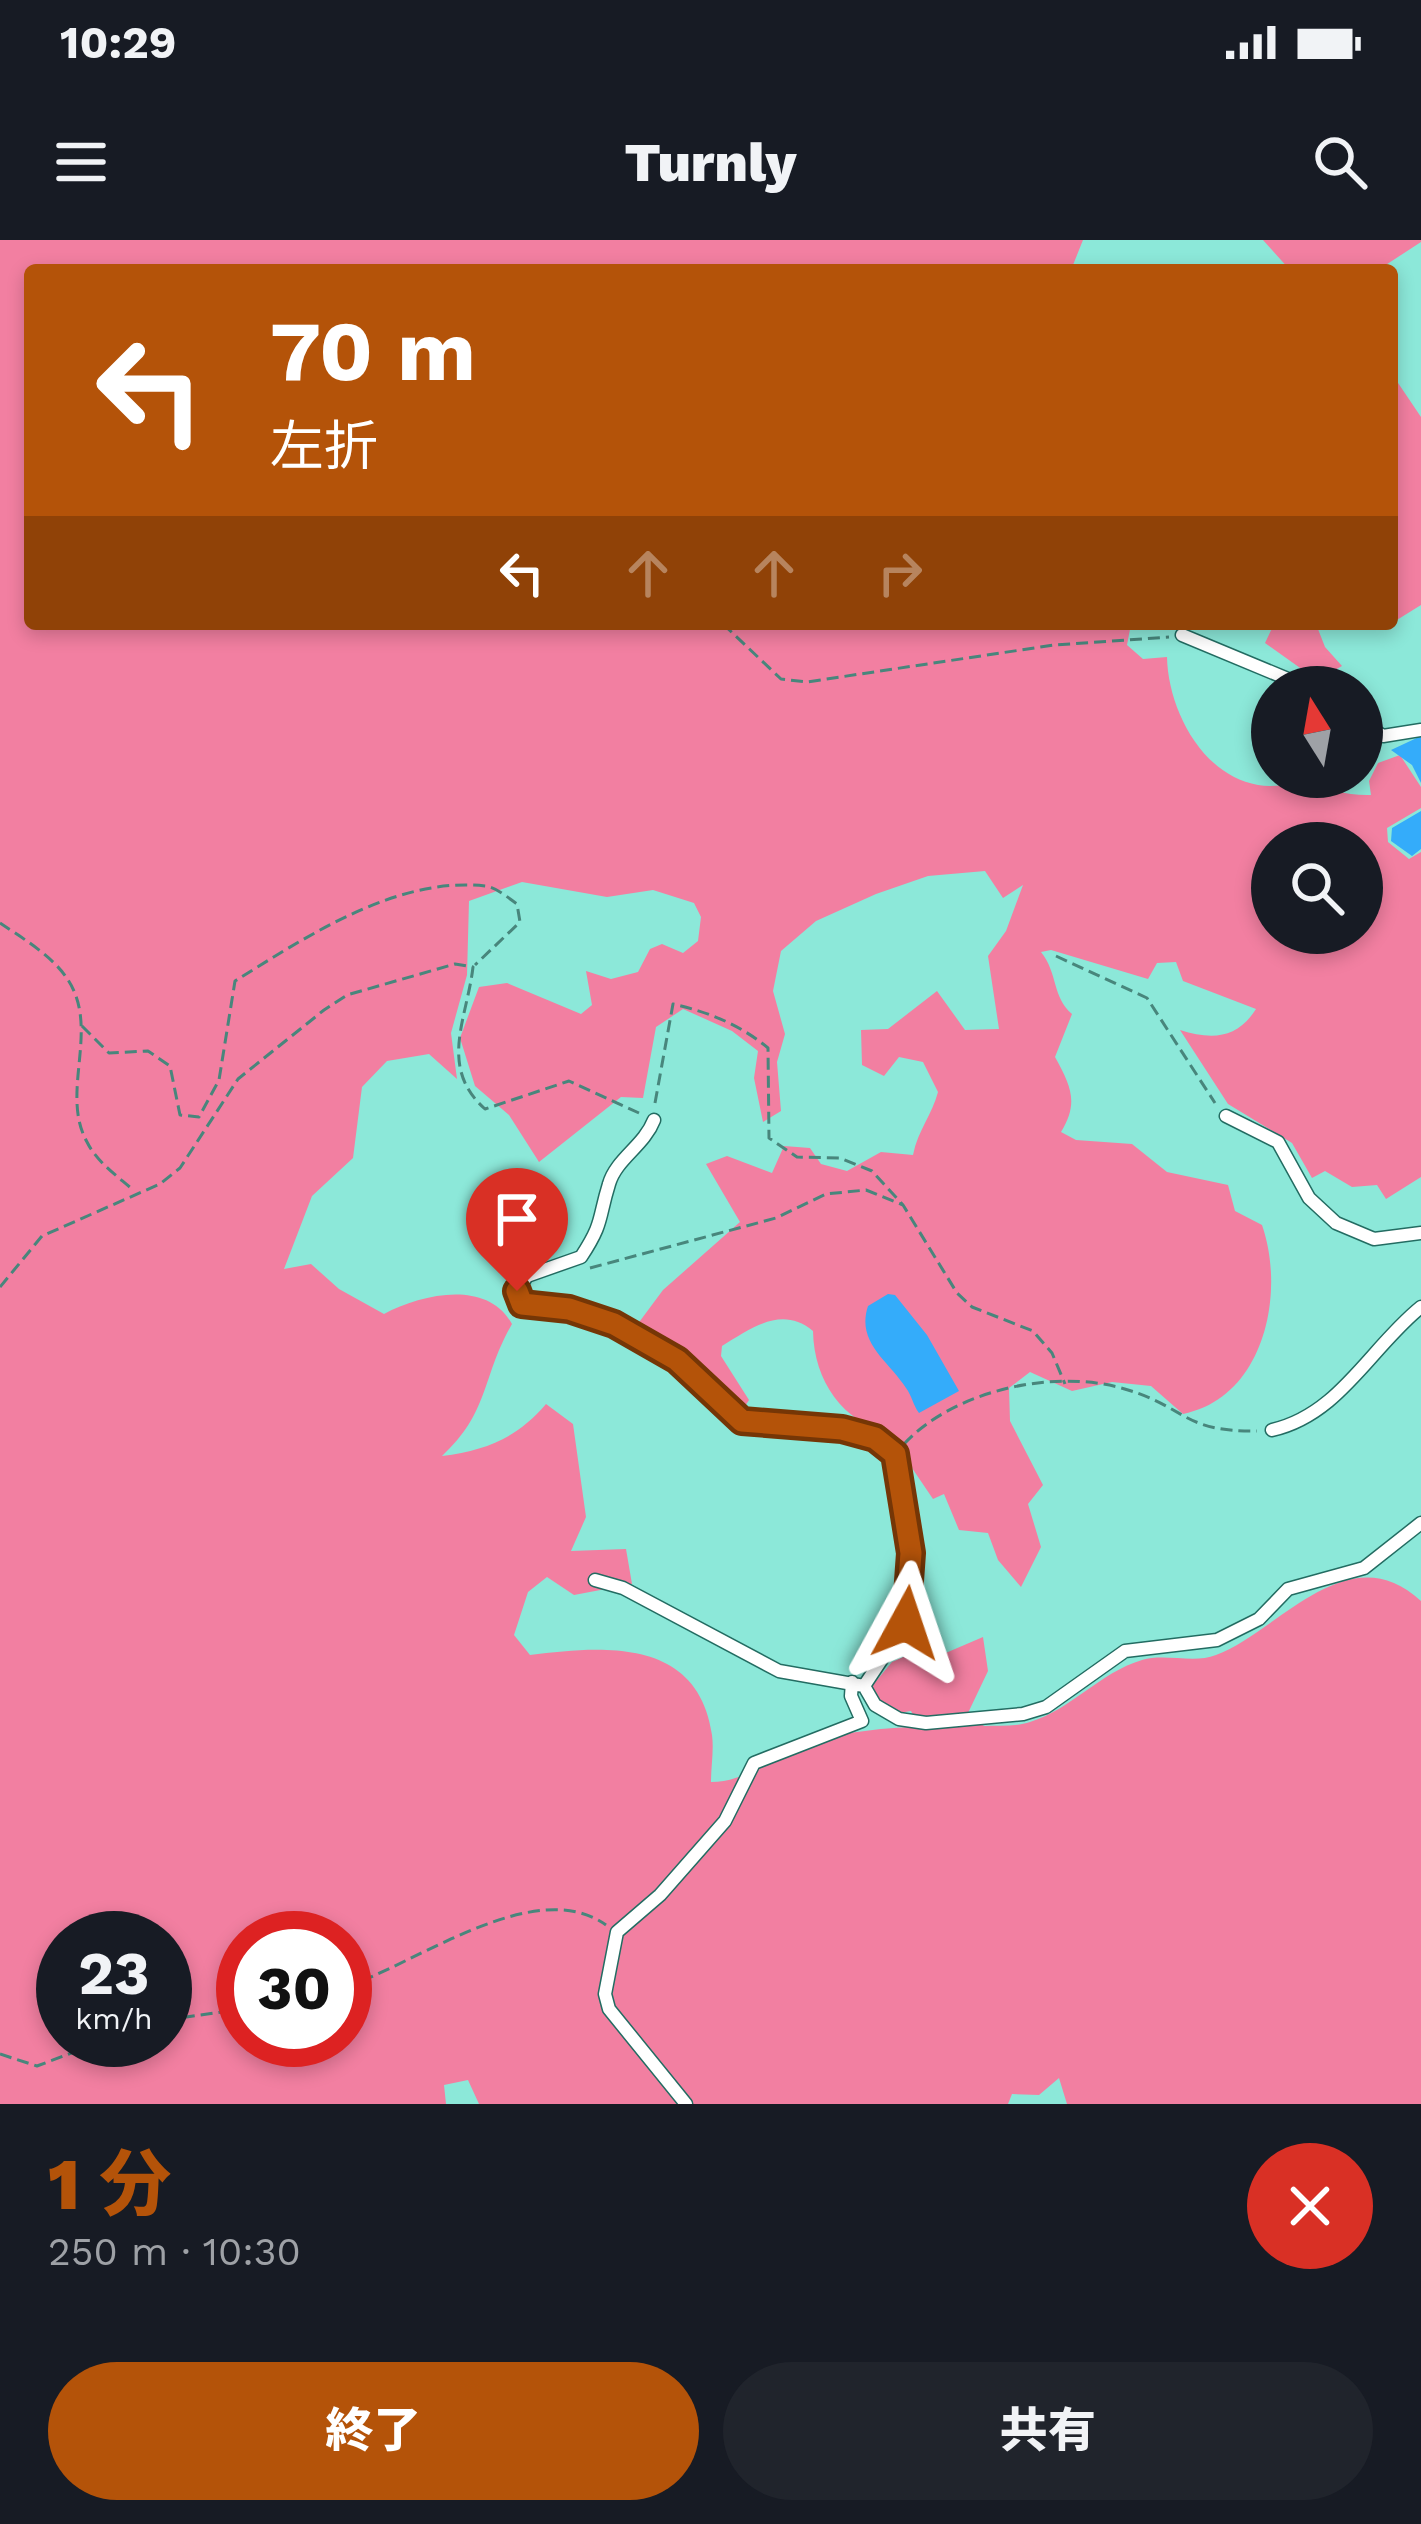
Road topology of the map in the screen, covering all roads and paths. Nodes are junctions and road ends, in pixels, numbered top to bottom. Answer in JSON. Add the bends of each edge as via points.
{"nodes":[{"id":1,"x":729,"y":630,"type":"edge"},
{"id":2,"x":1182,"y":635,"type":"joint"},
{"id":3,"x":1257,"y":666,"type":"edge"},
{"id":4,"x":1421,"y":730,"type":"edge"},
{"id":5,"x":1383,"y":736,"type":"edge"},
{"id":6,"x":0,"y":923,"type":"edge"},
{"id":7,"x":1056,"y":956,"type":"dead end"},
{"id":8,"x":473,"y":967,"type":"junction"},
{"id":9,"x":82,"y":1026,"type":"junction"},
{"id":10,"x":1226,"y":1116,"type":"joint"},
{"id":11,"x":653,"y":1120,"type":"junction"},
{"id":12,"x":135,"y":1192,"type":"junction"},
{"id":13,"x":903,"y":1205,"type":"junction"},
{"id":14,"x":1421,"y":1233,"type":"edge"},
{"id":15,"x":581,"y":1257,"type":"junction"},
{"id":16,"x":0,"y":1287,"type":"edge"},
{"id":17,"x":1421,"y":1307,"type":"edge"},
{"id":18,"x":1065,"y":1384,"type":"junction"},
{"id":19,"x":1272,"y":1430,"type":"joint"},
{"id":20,"x":895,"y":1454,"type":"junction"},
{"id":21,"x":1421,"y":1523,"type":"edge"},
{"id":22,"x":595,"y":1580,"type":"dead end"},
{"id":23,"x":858,"y":1684,"type":"junction"},
{"id":24,"x":617,"y":1932,"type":"junction"},
{"id":25,"x":372,"y":1975,"type":"edge"},
{"id":26,"x":0,"y":2054,"type":"edge"},
{"id":27,"x":36,"y":2066,"type":"edge"},
{"id":28,"x":686,"y":2104,"type":"edge"}],
"edges":[{"from":1,"to":2,"type":"path","via":[[781,680],[807,682]]},
{"from":2,"to":3,"type":"street"},
{"from":4,"to":5,"type":"street"},
{"from":6,"to":9,"type":"path","via":[[66,975]]},
{"from":7,"to":10,"type":"path","via":[[1148,998]]},
{"from":8,"to":9,"type":"path","via":[[520,922],[517,904],[490,885],[440,887],[369,907],[294,944],[235,981],[219,1080],[199,1117],[180,1114],[170,1066],[148,1051],[109,1053]]},
{"from":8,"to":11,"type":"path","via":[[457,1054],[462,1083],[485,1109],[569,1082]]},
{"from":8,"to":12,"type":"path","via":[[455,964],[347,995],[324,1010],[238,1079],[179,1168]]},
{"from":9,"to":12,"type":"path","via":[[76,1103],[84,1138]]},
{"from":10,"to":14,"type":"street","via":[[1278,1142],[1309,1198],[1336,1223],[1374,1239]]},
{"from":11,"to":13,"type":"path","via":[[673,1004],[700,1010],[767,1048],[769,1138],[797,1157],[840,1158],[872,1171]]},
{"from":11,"to":15,"type":"street","via":[[645,1142],[609,1183],[607,1211]]},
{"from":12,"to":16,"type":"path","via":[[42,1236]]},
{"from":13,"to":15,"type":"path","via":[[866,1190],[826,1194],[776,1218],[591,1270]]},
{"from":13,"to":18,"type":"path","via":[[958,1293],[1033,1331]]},
{"from":15,"to":20,"type":"street","via":[[527,1276],[517,1291],[522,1304],[614,1324],[677,1360],[742,1421],[842,1429]]},
{"from":17,"to":19,"type":"street","via":[[1385,1336],[1333,1401],[1300,1424]]},
{"from":18,"to":19,"type":"path","via":[[1121,1387],[1204,1429]]},
{"from":18,"to":20,"type":"path","via":[[944,1409]]},
{"from":20,"to":23,"type":"street","via":[[911,1553],[909,1605],[892,1648]]},
{"from":21,"to":23,"type":"street","via":[[1364,1568],[1288,1589],[1259,1619],[1217,1640],[1125,1651],[1024,1714],[899,1719]]},
{"from":22,"to":23,"type":"street","via":[[779,1671]]},
{"from":23,"to":24,"type":"street","via":[[851,1696],[862,1721],[754,1763],[725,1821]]},
{"from":24,"to":25,"type":"path","via":[[590,1913],[563,1910],[499,1919]]},
{"from":24,"to":28,"type":"street","via":[[604,1994],[609,2009]]},
{"from":26,"to":27,"type":"path"}]}
